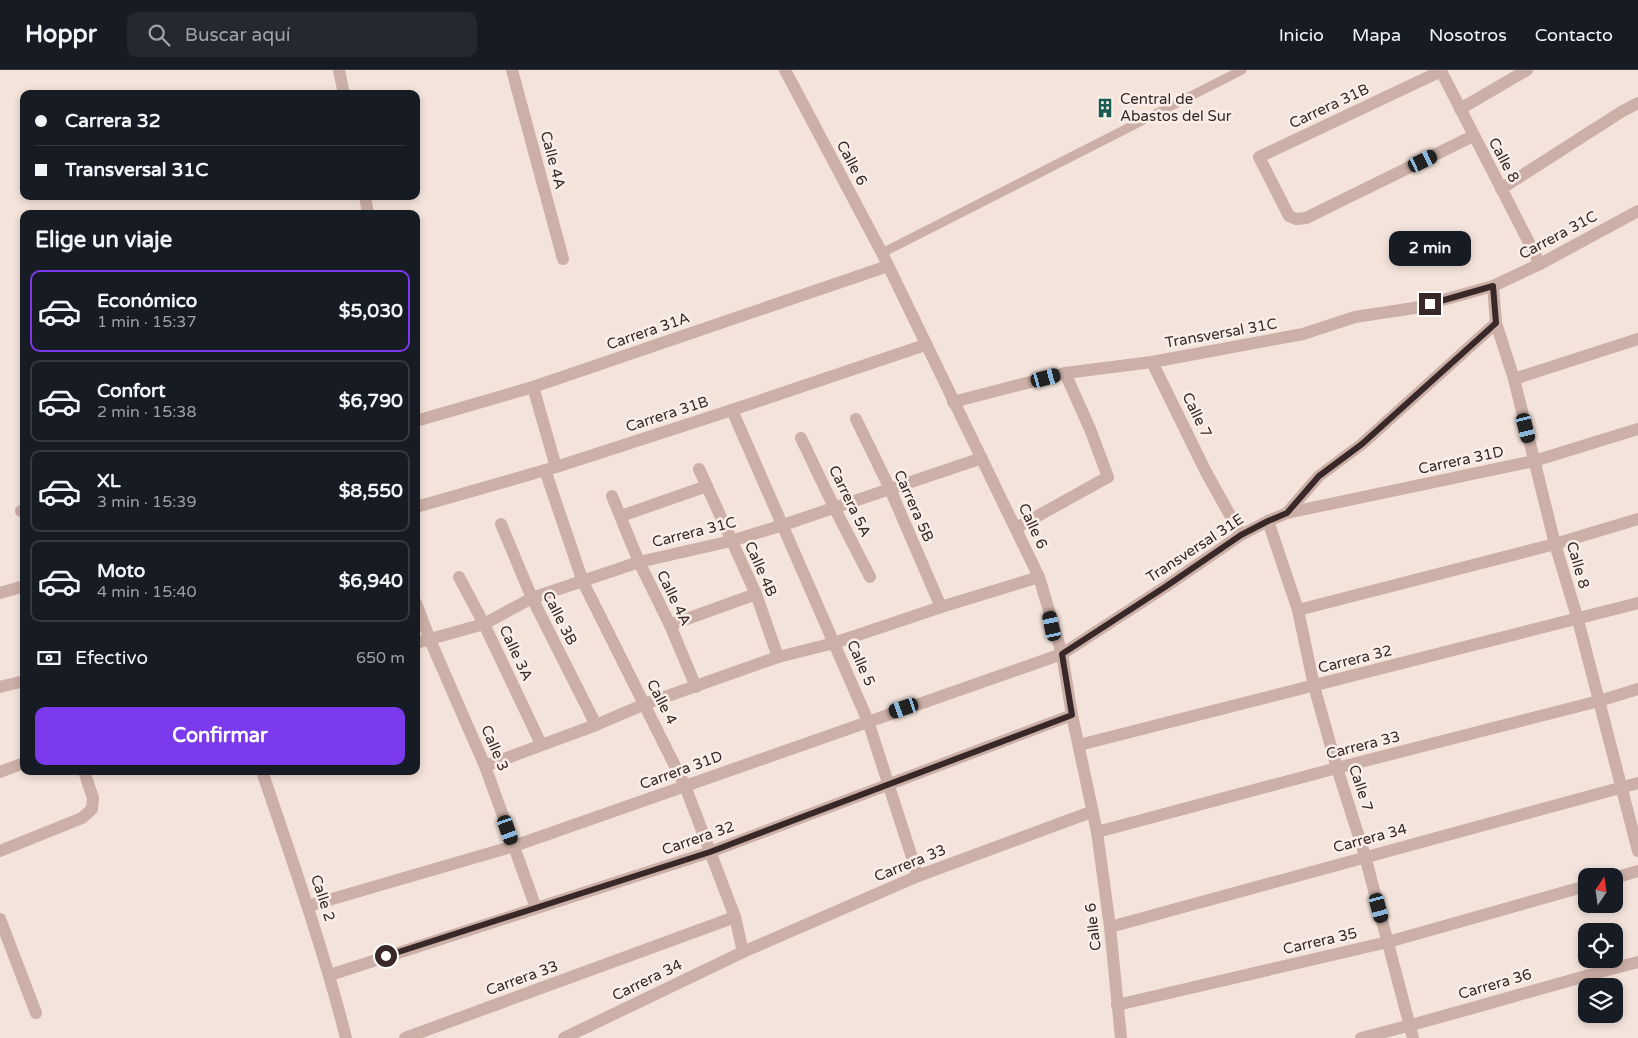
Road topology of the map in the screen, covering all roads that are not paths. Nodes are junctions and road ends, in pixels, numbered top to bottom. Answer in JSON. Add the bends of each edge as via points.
{"nodes":[{"id":1,"x":340,"y":70,"type":"edge"},
{"id":2,"x":512,"y":70,"type":"edge"},
{"id":3,"x":785,"y":70,"type":"edge"},
{"id":4,"x":1242,"y":70,"type":"edge"},
{"id":5,"x":1527,"y":70,"type":"edge"},
{"id":6,"x":1441,"y":71,"type":"edge"},
{"id":7,"x":343,"y":90,"type":"edge"},
{"id":8,"x":1638,"y":103,"type":"edge"},
{"id":9,"x":1460,"y":109,"type":"junction"},
{"id":10,"x":1473,"y":136,"type":"junction"},
{"id":11,"x":1501,"y":189,"type":"junction"},
{"id":12,"x":1638,"y":211,"type":"edge"},
{"id":13,"x":882,"y":254,"type":"junction"},
{"id":14,"x":563,"y":259,"type":"dead end"},
{"id":15,"x":1540,"y":264,"type":"junction"},
{"id":16,"x":888,"y":266,"type":"junction"},
{"id":17,"x":1493,"y":286,"type":"junction"},
{"id":18,"x":1496,"y":323,"type":"junction"},
{"id":19,"x":1638,"y":339,"type":"edge"},
{"id":20,"x":925,"y":344,"type":"junction"},
{"id":21,"x":1152,"y":362,"type":"junction"},
{"id":22,"x":1065,"y":373,"type":"junction"},
{"id":23,"x":1514,"y":379,"type":"junction"},
{"id":24,"x":534,"y":387,"type":"junction"},
{"id":25,"x":953,"y":402,"type":"junction"},
{"id":26,"x":732,"y":410,"type":"junction"},
{"id":27,"x":856,"y":419,"type":"dead end"},
{"id":28,"x":420,"y":420,"type":"edge"},
{"id":29,"x":1638,"y":429,"type":"edge"},
{"id":30,"x":801,"y":438,"type":"dead end"},
{"id":31,"x":982,"y":458,"type":"junction"},
{"id":32,"x":1534,"y":461,"type":"junction"},
{"id":33,"x":550,"y":468,"type":"junction"},
{"id":34,"x":699,"y":469,"type":"dead end"},
{"id":35,"x":707,"y":486,"type":"junction"},
{"id":36,"x":890,"y":489,"type":"junction"},
{"id":37,"x":612,"y":496,"type":"dead end"},
{"id":38,"x":420,"y":506,"type":"edge"},
{"id":39,"x":834,"y":508,"type":"junction"},
{"id":40,"x":1287,"y":513,"type":"junction"},
{"id":41,"x":621,"y":516,"type":"junction"},
{"id":42,"x":1638,"y":519,"type":"edge"},
{"id":43,"x":1268,"y":521,"type":"junction"},
{"id":44,"x":501,"y":524,"type":"dead end"},
{"id":45,"x":783,"y":525,"type":"junction"},
{"id":46,"x":1016,"y":528,"type":"junction"},
{"id":47,"x":1241,"y":535,"type":"junction"},
{"id":48,"x":731,"y":540,"type":"junction"},
{"id":49,"x":1555,"y":544,"type":"junction"},
{"id":50,"x":639,"y":562,"type":"junction"},
{"id":51,"x":459,"y":577,"type":"dead end"},
{"id":52,"x":870,"y":577,"type":"dead end"},
{"id":53,"x":1039,"y":577,"type":"junction"},
{"id":54,"x":583,"y":582,"type":"junction"},
{"id":55,"x":20,"y":587,"type":"edge"},
{"id":56,"x":0,"y":593,"type":"edge"},
{"id":57,"x":756,"y":594,"type":"junction"},
{"id":58,"x":532,"y":598,"type":"junction"},
{"id":59,"x":1638,"y":603,"type":"edge"},
{"id":60,"x":941,"y":607,"type":"junction"},
{"id":61,"x":1298,"y":610,"type":"junction"},
{"id":62,"x":420,"y":614,"type":"edge"},
{"id":63,"x":1578,"y":620,"type":"junction"},
{"id":64,"x":484,"y":624,"type":"junction"},
{"id":65,"x":670,"y":625,"type":"junction"},
{"id":66,"x":430,"y":640,"type":"junction"},
{"id":67,"x":420,"y":642,"type":"edge"},
{"id":68,"x":834,"y":643,"type":"junction"},
{"id":69,"x":1062,"y":654,"type":"junction"},
{"id":70,"x":778,"y":656,"type":"junction"},
{"id":71,"x":20,"y":682,"type":"edge"},
{"id":72,"x":1314,"y":686,"type":"junction"},
{"id":73,"x":0,"y":687,"type":"edge"},
{"id":74,"x":696,"y":687,"type":"junction"},
{"id":75,"x":1638,"y":689,"type":"edge"},
{"id":76,"x":1599,"y":701,"type":"junction"},
{"id":77,"x":645,"y":704,"type":"junction"},
{"id":78,"x":1072,"y":715,"type":"junction"},
{"id":79,"x":868,"y":720,"type":"junction"},
{"id":80,"x":596,"y":724,"type":"junction"},
{"id":81,"x":541,"y":744,"type":"junction"},
{"id":82,"x":1079,"y":745,"type":"junction"},
{"id":83,"x":20,"y":764,"type":"edge"},
{"id":84,"x":485,"y":766,"type":"junction"},
{"id":85,"x":1337,"y":768,"type":"junction"},
{"id":86,"x":0,"y":772,"type":"edge"},
{"id":87,"x":85,"y":775,"type":"edge"},
{"id":88,"x":263,"y":775,"type":"edge"},
{"id":89,"x":888,"y":784,"type":"junction"},
{"id":90,"x":1638,"y":784,"type":"edge"},
{"id":91,"x":686,"y":786,"type":"junction"},
{"id":92,"x":1622,"y":788,"type":"junction"},
{"id":93,"x":1091,"y":812,"type":"junction"},
{"id":94,"x":1096,"y":832,"type":"junction"},
{"id":95,"x":514,"y":846,"type":"junction"},
{"id":96,"x":0,"y":851,"type":"edge"},
{"id":97,"x":1638,"y":851,"type":"edge"},
{"id":98,"x":710,"y":852,"type":"junction"},
{"id":99,"x":1366,"y":856,"type":"junction"},
{"id":100,"x":1638,"y":871,"type":"edge"},
{"id":101,"x":1623,"y":875,"type":"edge"},
{"id":102,"x":918,"y":876,"type":"junction"},
{"id":103,"x":1578,"y":888,"type":"edge"},
{"id":104,"x":308,"y":906,"type":"junction"},
{"id":105,"x":536,"y":908,"type":"junction"},
{"id":106,"x":735,"y":917,"type":"junction"},
{"id":107,"x":0,"y":919,"type":"edge"},
{"id":108,"x":1110,"y":927,"type":"junction"},
{"id":109,"x":1388,"y":942,"type":"junction"},
{"id":110,"x":743,"y":952,"type":"junction"},
{"id":111,"x":1638,"y":962,"type":"edge"},
{"id":112,"x":330,"y":975,"type":"junction"},
{"id":113,"x":1117,"y":1005,"type":"junction"},
{"id":114,"x":36,"y":1013,"type":"dead end"},
{"id":115,"x":1411,"y":1032,"type":"edge"},
{"id":116,"x":346,"y":1038,"type":"edge"},
{"id":117,"x":405,"y":1038,"type":"edge"},
{"id":118,"x":564,"y":1038,"type":"edge"},
{"id":119,"x":1121,"y":1038,"type":"edge"},
{"id":120,"x":1361,"y":1038,"type":"edge"}],
"edges":[{"from":1,"to":7,"type":"street"},
{"from":2,"to":14,"type":"street","name":"Calle 4A"},
{"from":3,"to":13,"type":"street","name":"Calle 6"},
{"from":4,"to":13,"type":"lane"},
{"from":5,"to":9,"type":"street"},
{"from":6,"to":9,"type":"street","name":"Calle 8"},
{"from":6,"to":10,"type":"street","name":"Carrera 31B","via":[[1259,157],[1289,216],[1296,219],[1306,218]]},
{"from":8,"to":11,"type":"street"},
{"from":9,"to":10,"type":"street","name":"Calle 8"},
{"from":10,"to":11,"type":"street","name":"Calle 8"},
{"from":11,"to":15,"type":"street","name":"Calle 8"},
{"from":12,"to":15,"type":"street","name":"Carrera 31C"},
{"from":13,"to":16,"type":"street","name":"Calle 6"},
{"from":15,"to":17,"type":"street","name":"Carrera 31C"},
{"from":16,"to":20,"type":"street","name":"Calle 6"},
{"from":16,"to":24,"type":"street","name":"Carrera 31A"},
{"from":17,"to":18,"type":"street","name":"Calle 8"},
{"from":17,"to":21,"type":"street","name":"Transversal 31C","via":[[1414,308],[1355,317],[1303,334]]},
{"from":18,"to":23,"type":"street","name":"Calle 8"},
{"from":18,"to":40,"type":"street","name":"Transversal 31E","via":[[1362,444],[1319,476]]},
{"from":19,"to":23,"type":"street"},
{"from":20,"to":25,"type":"street","name":"Calle 6"},
{"from":20,"to":26,"type":"street","name":"Carrera 31B"},
{"from":21,"to":22,"type":"street","name":"Transversal 31C"},
{"from":21,"to":47,"type":"street","name":"Calle 7"},
{"from":22,"to":25,"type":"street","name":"Transversal 31C"},
{"from":22,"to":46,"type":"street","via":[[1108,477]]},
{"from":23,"to":32,"type":"street","name":"Calle 8"},
{"from":24,"to":28,"type":"street","name":"Carrera 31A"},
{"from":24,"to":33,"type":"street","name":"Calle 4"},
{"from":25,"to":31,"type":"street","name":"Calle 6"},
{"from":26,"to":33,"type":"street","name":"Carrera 31B"},
{"from":26,"to":45,"type":"street","name":"Calle 5"},
{"from":27,"to":36,"type":"street","name":"Carrera 5B"},
{"from":29,"to":32,"type":"street","name":"Carrera 31D"},
{"from":30,"to":39,"type":"street","name":"Carrera 5A"},
{"from":31,"to":36,"type":"street","name":"Carrera 31C"},
{"from":31,"to":46,"type":"street","name":"Calle 6"},
{"from":32,"to":40,"type":"street","name":"Carrera 31D"},
{"from":32,"to":49,"type":"street","name":"Calle 8"},
{"from":33,"to":38,"type":"street","name":"Carrera 31B"},
{"from":33,"to":54,"type":"street","name":"Calle 4"},
{"from":34,"to":35,"type":"street","name":"Calle 4B"},
{"from":35,"to":41,"type":"street"},
{"from":35,"to":48,"type":"street","name":"Calle 4B"},
{"from":36,"to":39,"type":"street","name":"Carrera 31C"},
{"from":36,"to":60,"type":"street","name":"Carrera 5B"},
{"from":37,"to":41,"type":"street","name":"Calle 4A"},
{"from":39,"to":45,"type":"street","name":"Carrera 31C"},
{"from":39,"to":52,"type":"street","name":"Carrera 5A"},
{"from":40,"to":43,"type":"street","name":"Transversal 31E"},
{"from":41,"to":50,"type":"street","name":"Calle 4A"},
{"from":42,"to":49,"type":"street"},
{"from":43,"to":47,"type":"street","name":"Transversal 31E"},
{"from":43,"to":61,"type":"street","name":"Calle 7"},
{"from":44,"to":58,"type":"street","name":"Calle 3B"},
{"from":45,"to":48,"type":"street","name":"Carrera 31C"},
{"from":45,"to":68,"type":"street","name":"Calle 5"},
{"from":46,"to":53,"type":"street","name":"Calle 6"},
{"from":47,"to":69,"type":"street","name":"Transversal 31E"},
{"from":48,"to":50,"type":"street","name":"Carrera 31C"},
{"from":48,"to":57,"type":"street","name":"Calle 4B"},
{"from":49,"to":61,"type":"street"},
{"from":49,"to":63,"type":"street","name":"Calle 8"},
{"from":50,"to":54,"type":"street","name":"Carrera 31C"},
{"from":50,"to":65,"type":"street","name":"Calle 4A"},
{"from":51,"to":64,"type":"street","name":"Calle 3A"},
{"from":53,"to":60,"type":"street"},
{"from":53,"to":69,"type":"street","name":"Calle 6"},
{"from":54,"to":58,"type":"street","name":"Carrera 31C"},
{"from":54,"to":77,"type":"street","name":"Calle 4"},
{"from":55,"to":56,"type":"street"},
{"from":57,"to":65,"type":"street"},
{"from":57,"to":70,"type":"street","name":"Calle 4B"},
{"from":58,"to":64,"type":"street","name":"Carrera 31C"},
{"from":58,"to":80,"type":"street","name":"Calle 3B"},
{"from":59,"to":63,"type":"street","name":"Carrera 32"},
{"from":60,"to":68,"type":"street"},
{"from":61,"to":72,"type":"street","name":"Calle 7"},
{"from":62,"to":66,"type":"street","name":"Calle 3"},
{"from":63,"to":72,"type":"street","name":"Carrera 32"},
{"from":63,"to":76,"type":"street","name":"Calle 8"},
{"from":64,"to":66,"type":"street","name":"Carrera 31C"},
{"from":64,"to":81,"type":"street","name":"Calle 3A"},
{"from":65,"to":74,"type":"street","name":"Calle 4A"},
{"from":66,"to":67,"type":"street","name":"Carrera 31C"},
{"from":66,"to":84,"type":"street","name":"Calle 3"},
{"from":68,"to":70,"type":"street"},
{"from":68,"to":79,"type":"street","name":"Calle 5"},
{"from":69,"to":78,"type":"street","name":"Calle 6"},
{"from":69,"to":79,"type":"street","name":"Carrera 31D"},
{"from":70,"to":74,"type":"street"},
{"from":71,"to":73,"type":"street"},
{"from":72,"to":82,"type":"street","name":"Carrera 32"},
{"from":72,"to":85,"type":"street","name":"Calle 7"},
{"from":74,"to":77,"type":"street"},
{"from":75,"to":76,"type":"street","name":"Carrera 33"},
{"from":76,"to":85,"type":"street","name":"Carrera 33"},
{"from":76,"to":92,"type":"street","name":"Calle 8"},
{"from":77,"to":80,"type":"street"},
{"from":77,"to":91,"type":"street","name":"Calle 4"},
{"from":78,"to":82,"type":"street","name":"Calle 6"},
{"from":78,"to":89,"type":"street","name":"Carrera 32"},
{"from":79,"to":89,"type":"street","name":"Calle 5"},
{"from":79,"to":91,"type":"street","name":"Carrera 31D"},
{"from":80,"to":81,"type":"street"},
{"from":81,"to":84,"type":"street"},
{"from":82,"to":93,"type":"street","name":"Calle 6"},
{"from":83,"to":86,"type":"street"},
{"from":84,"to":95,"type":"street","name":"Calle 3"},
{"from":85,"to":94,"type":"street","name":"Carrera 33"},
{"from":85,"to":99,"type":"street","name":"Calle 7"},
{"from":87,"to":96,"type":"street","via":[[93,798],[92,809],[82,818]]},
{"from":88,"to":104,"type":"street","name":"Calle 2"},
{"from":89,"to":98,"type":"street","name":"Carrera 32"},
{"from":89,"to":102,"type":"street","name":"Calle 5"},
{"from":90,"to":92,"type":"street","name":"Carrera 34"},
{"from":91,"to":95,"type":"street","name":"Carrera 31D"},
{"from":91,"to":98,"type":"street","name":"Calle 4"},
{"from":92,"to":97,"type":"street","name":"Calle 8"},
{"from":92,"to":99,"type":"street","name":"Carrera 34"},
{"from":93,"to":94,"type":"street","name":"Calle 6"},
{"from":93,"to":102,"type":"street","name":"Carrera 33"},
{"from":94,"to":108,"type":"street","name":"Calle 6"},
{"from":95,"to":104,"type":"street","name":"Carrera 31D"},
{"from":95,"to":105,"type":"street","name":"Calle 3"},
{"from":98,"to":105,"type":"street","name":"Carrera 32"},
{"from":98,"to":106,"type":"street","name":"Calle 4"},
{"from":99,"to":108,"type":"street","name":"Carrera 34"},
{"from":99,"to":109,"type":"street","name":"Calle 7"},
{"from":100,"to":101,"type":"street"},
{"from":102,"to":110,"type":"street","name":"Carrera 33"},
{"from":103,"to":109,"type":"street","name":"Carrera 35"},
{"from":104,"to":112,"type":"street","name":"Calle 2"},
{"from":105,"to":112,"type":"street","name":"Carrera 32"},
{"from":106,"to":110,"type":"street","name":"Calle 4"},
{"from":106,"to":117,"type":"street","name":"Carrera 33"},
{"from":107,"to":114,"type":"street"},
{"from":108,"to":113,"type":"street","name":"Calle 6"},
{"from":109,"to":113,"type":"street","name":"Carrera 35"},
{"from":109,"to":115,"type":"street","name":"Calle 7"},
{"from":110,"to":118,"type":"street","name":"Carrera 34"},
{"from":111,"to":115,"type":"street","name":"Carrera 36","via":[[1573,978]]},
{"from":112,"to":116,"type":"street","name":"Calle 2"},
{"from":113,"to":119,"type":"street","name":"Calle 6"},
{"from":115,"to":120,"type":"street","name":"Carrera 36"}]}
